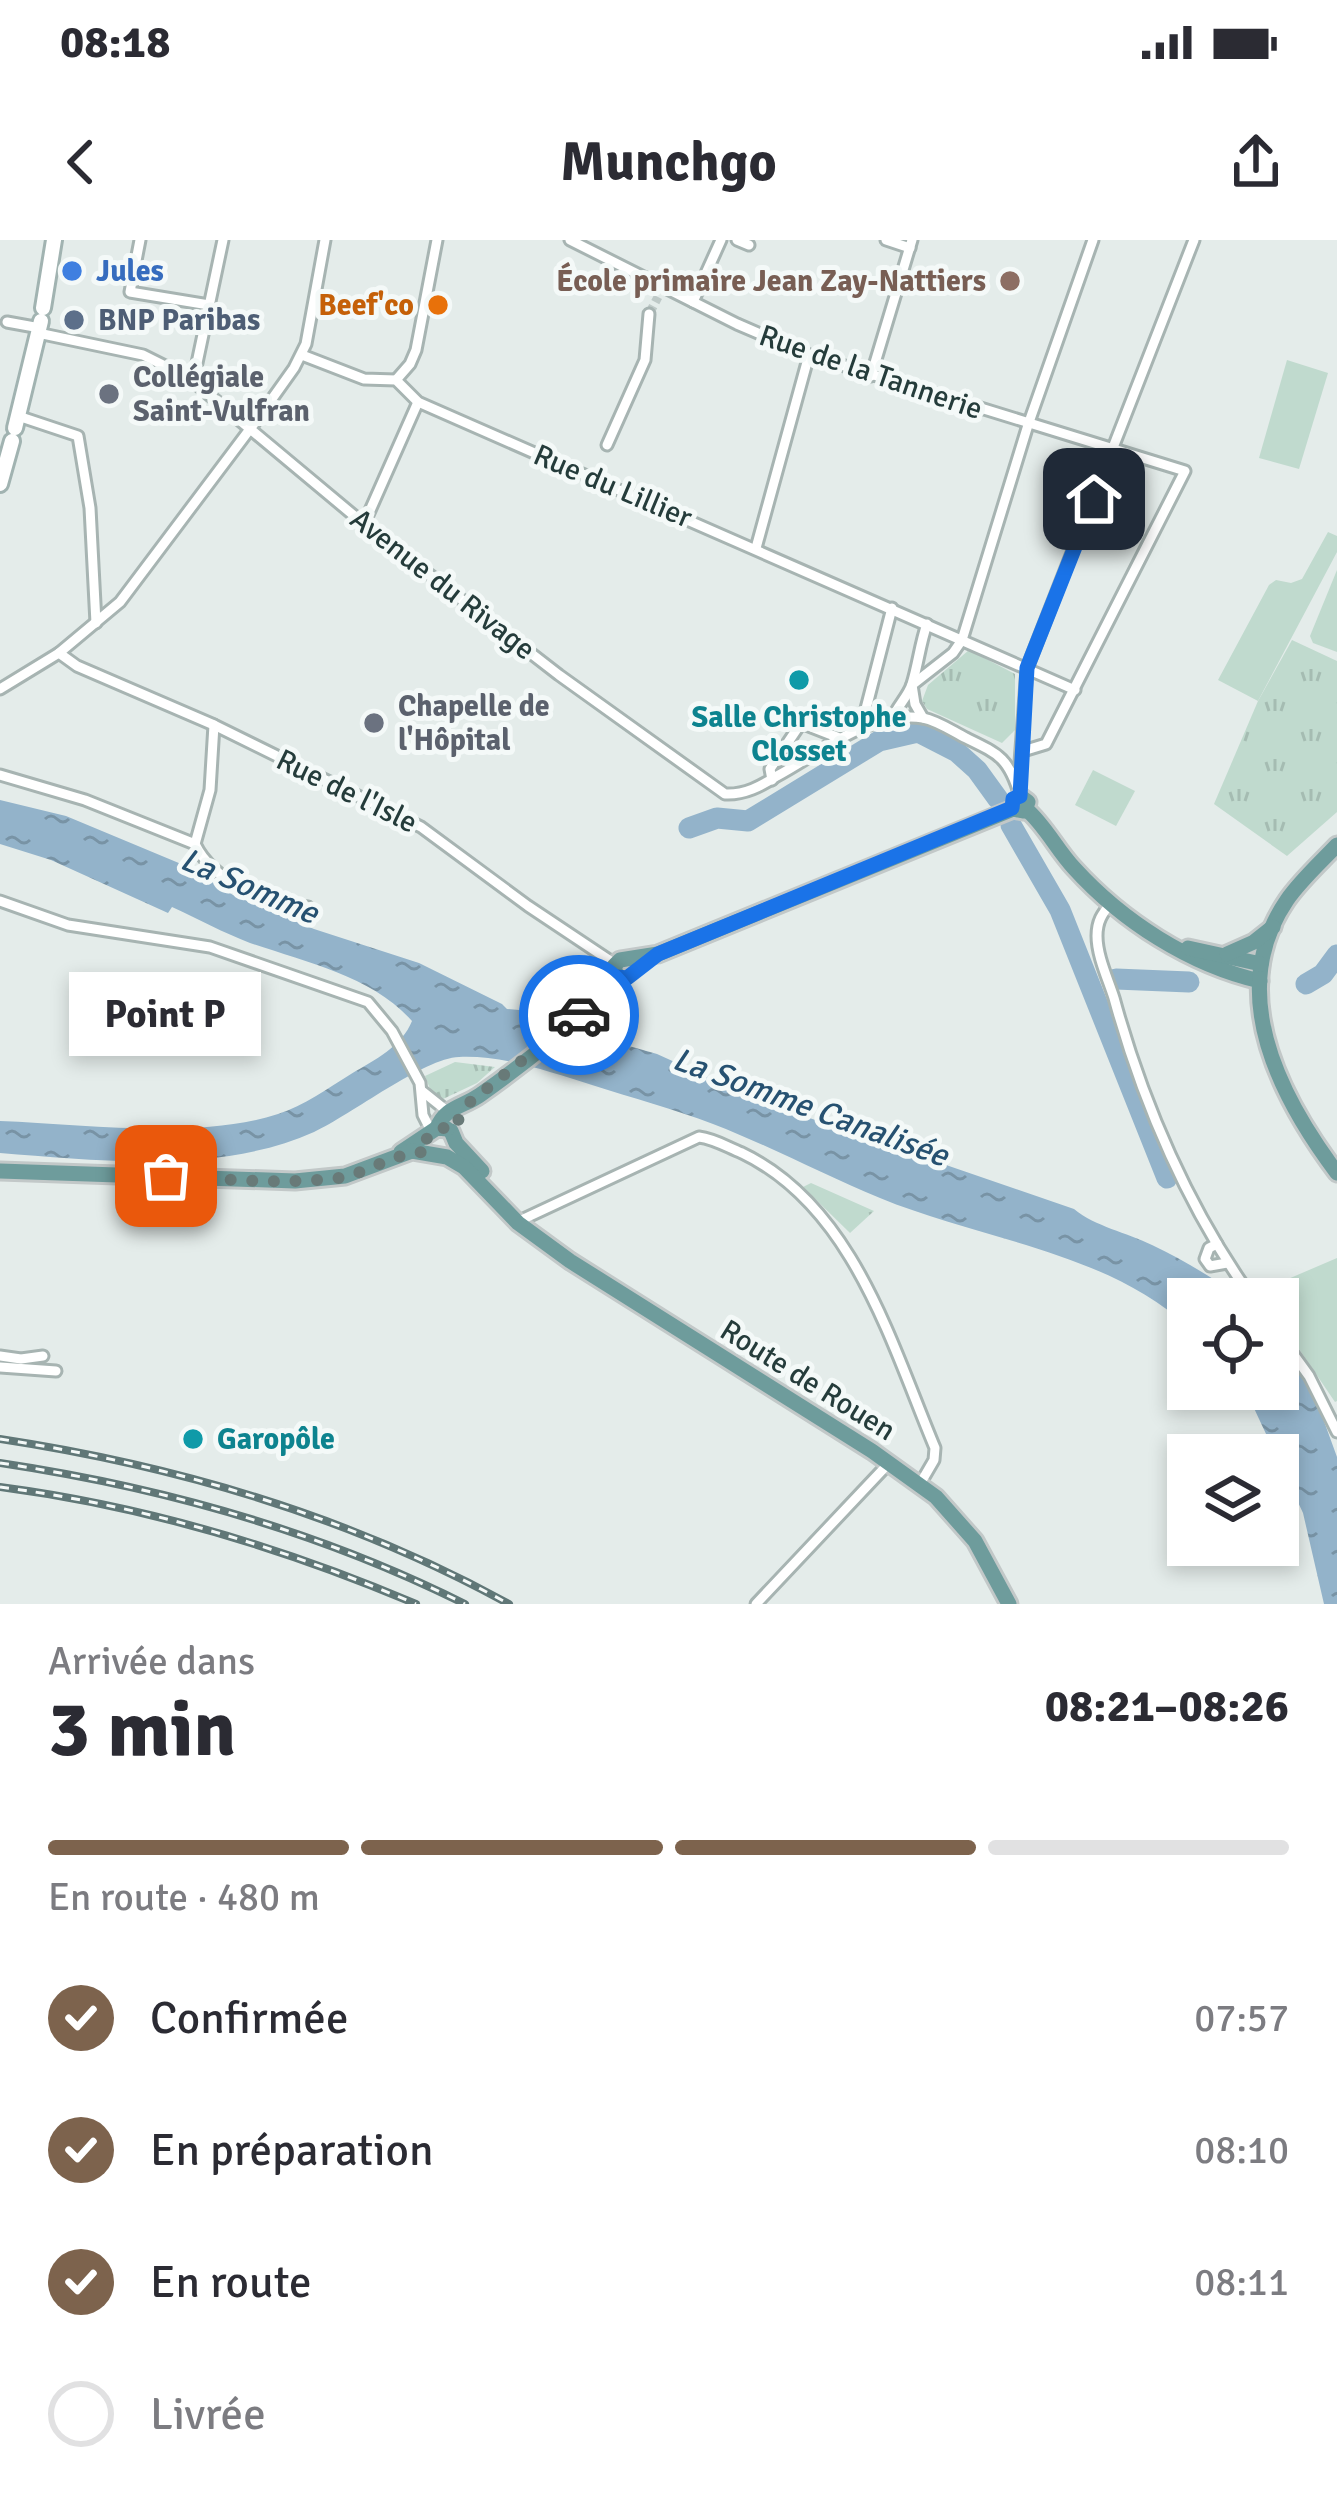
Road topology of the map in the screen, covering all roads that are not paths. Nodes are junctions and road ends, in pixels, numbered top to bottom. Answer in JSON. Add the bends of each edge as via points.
{"nodes":[{"id":1,"x":54,"y":240,"type":"edge"},
{"id":2,"x":140,"y":240,"type":"edge"},
{"id":3,"x":223,"y":240,"type":"edge"},
{"id":4,"x":325,"y":240,"type":"edge"},
{"id":5,"x":424,"y":240,"type":"edge"},
{"id":6,"x":436,"y":240,"type":"edge"},
{"id":7,"x":570,"y":240,"type":"edge"},
{"id":8,"x":721,"y":240,"type":"edge"},
{"id":9,"x":736,"y":240,"type":"edge"},
{"id":10,"x":886,"y":240,"type":"edge"},
{"id":11,"x":1093,"y":240,"type":"edge"},
{"id":12,"x":1194,"y":240,"type":"edge"},
{"id":13,"x":911,"y":244,"type":"edge"},
{"id":14,"x":749,"y":245,"type":"dead end"},
{"id":15,"x":434,"y":255,"type":"junction"},
{"id":16,"x":693,"y":302,"type":"junction"},
{"id":17,"x":209,"y":305,"type":"junction"},
{"id":18,"x":649,"y":314,"type":"tunnel mouth"},
{"id":19,"x":7,"y":322,"type":"dead end"},
{"id":20,"x":41,"y":323,"type":"junction"},
{"id":21,"x":302,"y":355,"type":"junction"},
{"id":22,"x":809,"y":355,"type":"junction"},
{"id":23,"x":871,"y":376,"type":"junction"},
{"id":24,"x":189,"y":378,"type":"junction"},
{"id":25,"x":396,"y":380,"type":"junction"},
{"id":26,"x":418,"y":402,"type":"junction"},
{"id":27,"x":14,"y":425,"type":"junction"},
{"id":28,"x":1028,"y":425,"type":"junction"},
{"id":29,"x":248,"y":429,"type":"junction"},
{"id":30,"x":607,"y":446,"type":"dead end"},
{"id":31,"x":1113,"y":451,"type":"junction"},
{"id":32,"x":0,"y":484,"type":"edge"},
{"id":33,"x":364,"y":524,"type":"junction"},
{"id":34,"x":756,"y":548,"type":"junction"},
{"id":35,"x":892,"y":608,"type":"junction"},
{"id":36,"x":96,"y":623,"type":"junction"},
{"id":37,"x":927,"y":624,"type":"junction"},
{"id":38,"x":962,"y":640,"type":"junction"},
{"id":39,"x":59,"y":652,"type":"junction"},
{"id":40,"x":1027,"y":668,"type":"junction"},
{"id":41,"x":912,"y":685,"type":"junction"},
{"id":42,"x":0,"y":688,"type":"edge"},
{"id":43,"x":1075,"y":690,"type":"junction"},
{"id":44,"x":923,"y":718,"type":"junction"},
{"id":45,"x":892,"y":720,"type":"junction"},
{"id":46,"x":214,"y":725,"type":"junction"},
{"id":47,"x":861,"y":728,"type":"junction"},
{"id":48,"x":1023,"y":735,"type":"junction"},
{"id":49,"x":842,"y":739,"type":"junction"},
{"id":50,"x":1022,"y":751,"type":"junction"},
{"id":51,"x":997,"y":753,"type":"junction"},
{"id":52,"x":0,"y":775,"type":"edge"},
{"id":53,"x":772,"y":779,"type":"junction"},
{"id":54,"x":1019,"y":801,"type":"junction"},
{"id":55,"x":195,"y":844,"type":"junction"},
{"id":56,"x":1337,"y":845,"type":"edge"},
{"id":57,"x":0,"y":901,"type":"edge"},
{"id":58,"x":1111,"y":903,"type":"junction"},
{"id":59,"x":308,"y":907,"type":"dead end"},
{"id":60,"x":1274,"y":926,"type":"junction"},
{"id":61,"x":1176,"y":946,"type":"junction"},
{"id":62,"x":1224,"y":955,"type":"junction"},
{"id":63,"x":623,"y":968,"type":"junction"},
{"id":64,"x":1260,"y":972,"type":"junction"},
{"id":65,"x":421,"y":1087,"type":"junction"},
{"id":66,"x":470,"y":1102,"type":"junction"},
{"id":67,"x":447,"y":1111,"type":"junction"},
{"id":68,"x":440,"y":1139,"type":"junction"},
{"id":69,"x":0,"y":1171,"type":"edge"},
{"id":70,"x":1337,"y":1173,"type":"edge"},
{"id":71,"x":519,"y":1219,"type":"junction"},
{"id":72,"x":1216,"y":1244,"type":"junction"},
{"id":73,"x":1227,"y":1263,"type":"junction"},
{"id":74,"x":1238,"y":1278,"type":"edge"},
{"id":75,"x":0,"y":1356,"type":"edge"},
{"id":76,"x":44,"y":1356,"type":"dead end"},
{"id":77,"x":1299,"y":1362,"type":"edge"},
{"id":78,"x":0,"y":1367,"type":"edge"},
{"id":79,"x":56,"y":1371,"type":"dead end"},
{"id":80,"x":1337,"y":1432,"type":"edge"},
{"id":81,"x":889,"y":1463,"type":"junction"},
{"id":82,"x":920,"y":1484,"type":"junction"},
{"id":83,"x":756,"y":1604,"type":"edge"},
{"id":84,"x":1009,"y":1604,"type":"edge"}],
"edges":[{"from":1,"to":20,"type":"street"},
{"from":2,"to":17,"type":"street","via":[[130,292]]},
{"from":3,"to":17,"type":"street"},
{"from":4,"to":21,"type":"street"},
{"from":5,"to":15,"type":"street"},
{"from":6,"to":15,"type":"street"},
{"from":7,"to":16,"type":"street","name":"Rue de la Tannerie"},
{"from":8,"to":16,"type":"street"},
{"from":9,"to":14,"type":"street"},
{"from":10,"to":13,"type":"street"},
{"from":11,"to":28,"type":"street"},
{"from":12,"to":31,"type":"street"},
{"from":13,"to":23,"type":"street"},
{"from":15,"to":25,"type":"street","via":[[416,350]]},
{"from":16,"to":22,"type":"street","name":"Rue de la Tannerie"},
{"from":17,"to":24,"type":"street"},
{"from":18,"to":30,"type":"street","via":[[644,360]]},
{"from":19,"to":20,"type":"street","name":"Avenue du Rivage"},
{"from":20,"to":24,"type":"street","name":"Avenue du Rivage"},
{"from":20,"to":27,"type":"street"},
{"from":21,"to":25,"type":"street","via":[[364,379]]},
{"from":21,"to":29,"type":"street"},
{"from":22,"to":23,"type":"street","name":"Rue de la Tannerie"},
{"from":22,"to":34,"type":"street"},
{"from":23,"to":28,"type":"street","name":"Rue de la Tannerie"},
{"from":24,"to":29,"type":"street","name":"Avenue du Rivage"},
{"from":25,"to":26,"type":"street","name":"Rue du Lillier"},
{"from":26,"to":33,"type":"street"},
{"from":26,"to":34,"type":"street","name":"Rue du Lillier"},
{"from":27,"to":32,"type":"street"},
{"from":27,"to":36,"type":"street","via":[[78,436]]},
{"from":28,"to":31,"type":"street","name":"Rue de la Tannerie"},
{"from":28,"to":38,"type":"street"},
{"from":29,"to":33,"type":"street","name":"Avenue du Rivage"},
{"from":29,"to":36,"type":"street","via":[[165,546]]},
{"from":31,"to":40,"type":"street"},
{"from":31,"to":43,"type":"street","name":"Rue de la Tannerie","via":[[1185,472]]},
{"from":33,"to":53,"type":"street","name":"Avenue du Rivage","via":[[706,783],[740,795]]},
{"from":34,"to":35,"type":"street","name":"Rue du Lillier"},
{"from":35,"to":37,"type":"street","name":"Rue du Lillier"},
{"from":35,"to":47,"type":"street"},
{"from":36,"to":39,"type":"street"},
{"from":37,"to":38,"type":"street","name":"Rue du Lillier"},
{"from":37,"to":41,"type":"street"},
{"from":38,"to":40,"type":"street","name":"Rue du Lillier"},
{"from":38,"to":41,"type":"street"},
{"from":39,"to":42,"type":"street"},
{"from":39,"to":46,"type":"street","name":"Rue de l'Isle"},
{"from":40,"to":43,"type":"street","name":"Rue du Lillier"},
{"from":40,"to":48,"type":"street"},
{"from":41,"to":44,"type":"street"},
{"from":41,"to":45,"type":"street"},
{"from":43,"to":50,"type":"street","via":[[1046,744]]},
{"from":44,"to":45,"type":"street","name":"Avenue du Rivage"},
{"from":44,"to":51,"type":"street"},
{"from":45,"to":47,"type":"street","name":"Avenue du Rivage"},
{"from":46,"to":55,"type":"street","via":[[210,790]]},
{"from":46,"to":63,"type":"street","name":"Rue de l'Isle","via":[[442,839]]},
{"from":47,"to":49,"type":"street","name":"Avenue du Rivage"},
{"from":48,"to":50,"type":"street"},
{"from":48,"to":51,"type":"street"},
{"from":49,"to":53,"type":"street","name":"Avenue du Rivage"},
{"from":49,"to":53,"type":"street","via":[[801,723],[770,769]]},
{"from":50,"to":54,"type":"street"},
{"from":51,"to":54,"type":"street","via":[[1012,770]]},
{"from":52,"to":55,"type":"street"},
{"from":54,"to":58,"type":"main road"},
{"from":54,"to":63,"type":"main road"},
{"from":55,"to":59,"type":"street","via":[[205,865],[244,888]]},
{"from":56,"to":60,"type":"main road"},
{"from":57,"to":65,"type":"street","via":[[68,926],[211,946],[368,1002]]},
{"from":58,"to":61,"type":"main road"},
{"from":58,"to":72,"type":"street","via":[[1097,944],[1126,1042]]},
{"from":60,"to":62,"type":"main road"},
{"from":60,"to":64,"type":"main road"},
{"from":61,"to":62,"type":"main road"},
{"from":61,"to":64,"type":"main road","via":[[1214,968]]},
{"from":62,"to":64,"type":"main road"},
{"from":63,"to":66,"type":"main road","via":[[576,1018]]},
{"from":64,"to":70,"type":"main road","via":[[1279,1081]]},
{"from":65,"to":67,"type":"street"},
{"from":65,"to":68,"type":"street","via":[[423,1115]]},
{"from":66,"to":67,"type":"main road"},
{"from":66,"to":68,"type":"main road"},
{"from":67,"to":68,"type":"main road"},
{"from":68,"to":69,"type":"main road","via":[[346,1176],[295,1181]]},
{"from":68,"to":71,"type":"main road","name":"Route de Rouen"},
{"from":71,"to":81,"type":"main road","name":"Route de Rouen"},
{"from":71,"to":82,"type":"street","via":[[686,1140],[712,1139],[760,1162],[839,1238],[882,1323],[935,1448]]},
{"from":72,"to":73,"type":"street"},
{"from":72,"to":73,"type":"street","via":[[1205,1259]]},
{"from":73,"to":74,"type":"street"},
{"from":75,"to":76,"type":"street"},
{"from":77,"to":80,"type":"street"},
{"from":78,"to":79,"type":"street"},
{"from":81,"to":82,"type":"main road","name":"Route de Rouen"},
{"from":81,"to":83,"type":"street"},
{"from":82,"to":84,"type":"main road","name":"Route de Rouen","via":[[966,1528]]}]}
